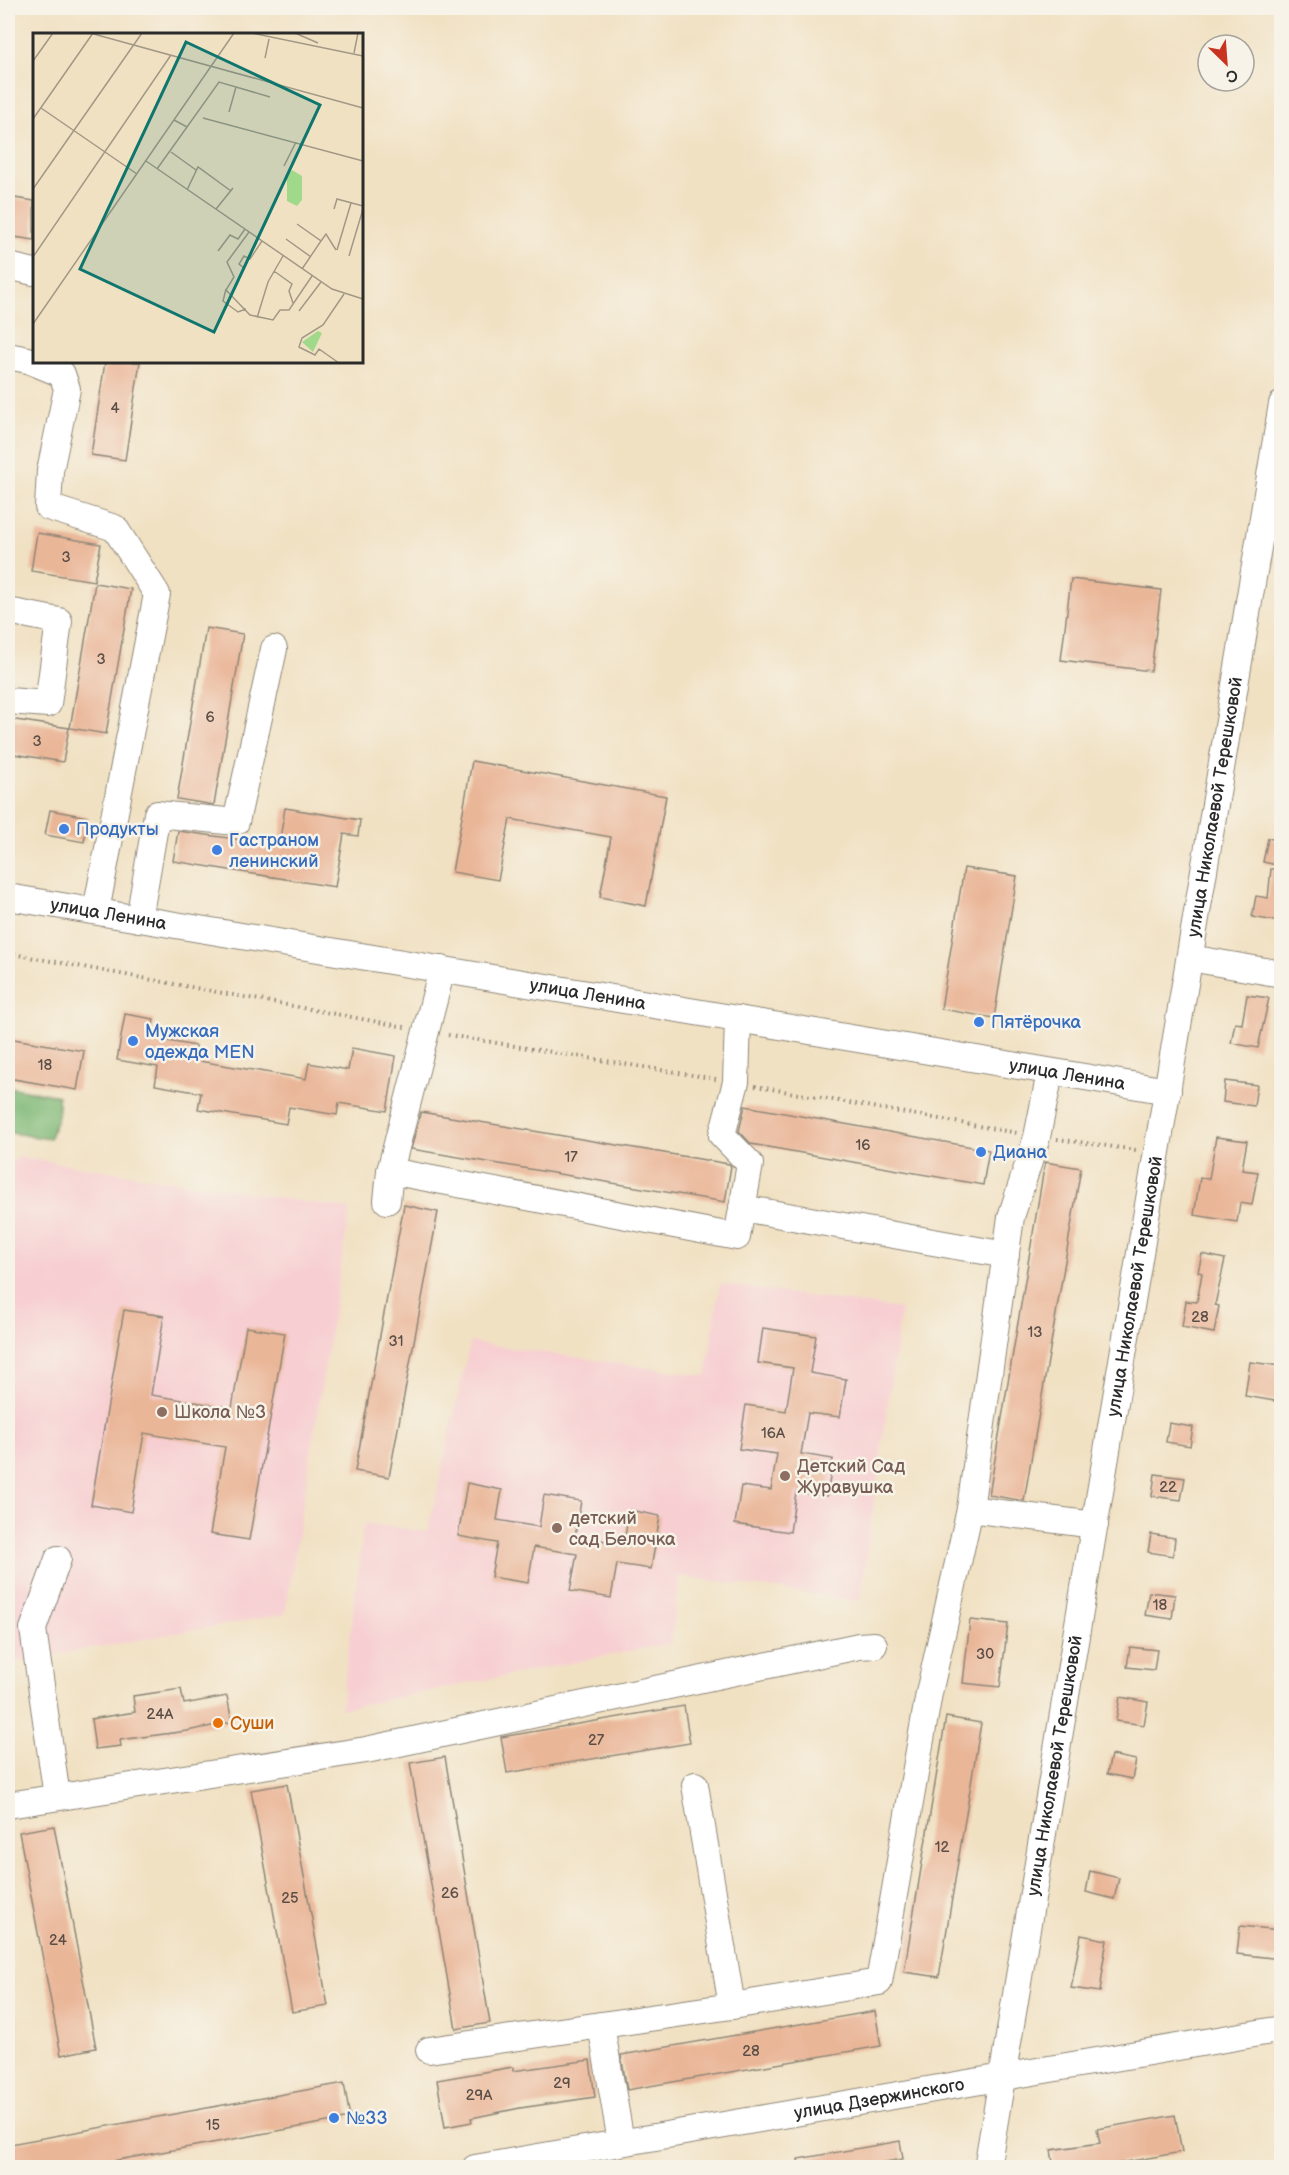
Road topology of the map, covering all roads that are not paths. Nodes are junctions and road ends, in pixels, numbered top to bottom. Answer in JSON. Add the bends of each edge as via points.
{"nodes":[{"id":1,"x":8,"y":266,"type":"edge"},
{"id":2,"x":33,"y":272,"type":"edge"},
{"id":3,"x":8,"y":356,"type":"edge"},
{"id":4,"x":33,"y":362,"type":"edge"},
{"id":5,"x":35,"y":363,"type":"edge"},
{"id":6,"x":73,"y":363,"type":"edge"},
{"id":7,"x":68,"y":389,"type":"junction"},
{"id":8,"x":1281,"y":404,"type":"edge"},
{"id":9,"x":8,"y":611,"type":"edge"},
{"id":10,"x":274,"y":650,"type":"dead end"},
{"id":11,"x":8,"y":701,"type":"edge"},
{"id":12,"x":8,"y":897,"type":"edge"},
{"id":13,"x":96,"y":911,"type":"junction"},
{"id":14,"x":139,"y":919,"type":"junction"},
{"id":15,"x":1190,"y":958,"type":"junction"},
{"id":16,"x":442,"y":969,"type":"junction"},
{"id":17,"x":1281,"y":974,"type":"edge"},
{"id":18,"x":738,"y":1019,"type":"junction"},
{"id":19,"x":1050,"y":1073,"type":"junction"},
{"id":20,"x":1168,"y":1091,"type":"junction"},
{"id":21,"x":390,"y":1171,"type":"junction"},
{"id":22,"x":387,"y":1201,"type":"dead end"},
{"id":23,"x":742,"y":1208,"type":"junction"},
{"id":24,"x":1006,"y":1255,"type":"junction"},
{"id":25,"x":970,"y":1509,"type":"junction"},
{"id":26,"x":1095,"y":1525,"type":"junction"},
{"id":27,"x":58,"y":1559,"type":"dead end"},
{"id":28,"x":874,"y":1645,"type":"dead end"},
{"id":29,"x":695,"y":1785,"type":"dead end"},
{"id":30,"x":57,"y":1797,"type":"junction"},
{"id":31,"x":8,"y":1805,"type":"edge"},
{"id":32,"x":732,"y":2006,"type":"junction"},
{"id":33,"x":601,"y":2025,"type":"junction"},
{"id":34,"x":1281,"y":2029,"type":"edge"},
{"id":35,"x":429,"y":2050,"type":"dead end"},
{"id":36,"x":1003,"y":2076,"type":"junction"},
{"id":37,"x":621,"y":2142,"type":"junction"},
{"id":38,"x":475,"y":2168,"type":"edge"},
{"id":39,"x":987,"y":2168,"type":"edge"}],
"edges":[{"from":1,"to":2,"type":"street"},
{"from":3,"to":4,"type":"street"},
{"from":5,"to":7,"type":"street","via":[[62,374]]},
{"from":6,"to":7,"type":"street"},
{"from":7,"to":13,"type":"street","via":[[50,471],[48,507],[115,528],[157,594]]},
{"from":8,"to":15,"type":"street","name":"улица Николаевой Терешковой"},
{"from":9,"to":11,"type":"street","via":[[59,621],[48,704]]},
{"from":10,"to":14,"type":"street","via":[[237,822],[157,814]]},
{"from":12,"to":13,"type":"street","name":"улица Ленина"},
{"from":13,"to":14,"type":"street","name":"улица Ленина"},
{"from":14,"to":16,"type":"street","name":"улица Ленина"},
{"from":15,"to":17,"type":"street"},
{"from":15,"to":20,"type":"street","name":"улица Николаевой Терешковой"},
{"from":16,"to":18,"type":"street","name":"улица Ленина"},
{"from":16,"to":21,"type":"street"},
{"from":18,"to":19,"type":"street","name":"улица Ленина"},
{"from":18,"to":23,"type":"street","via":[[736,1082],[722,1135],[750,1164]]},
{"from":19,"to":20,"type":"street","name":"улица Ленина"},
{"from":19,"to":24,"type":"street","via":[[1037,1137],[1011,1217]]},
{"from":20,"to":26,"type":"street","name":"улица Николаевой Терешковой"},
{"from":21,"to":22,"type":"street"},
{"from":21,"to":23,"type":"street","via":[[737,1237]]},
{"from":23,"to":24,"type":"street"},
{"from":24,"to":25,"type":"street"},
{"from":25,"to":26,"type":"street"},
{"from":25,"to":32,"type":"street","via":[[929,1693],[879,1982]]},
{"from":26,"to":36,"type":"street","name":"улица Николаевой Терешковой"},
{"from":27,"to":30,"type":"street","via":[[33,1629]]},
{"from":28,"to":30,"type":"street","via":[[366,1750]]},
{"from":29,"to":32,"type":"street"},
{"from":30,"to":31,"type":"street"},
{"from":32,"to":33,"type":"street"},
{"from":33,"to":35,"type":"street"},
{"from":33,"to":37,"type":"street"},
{"from":34,"to":36,"type":"street","name":"улица Дзержинского"},
{"from":36,"to":37,"type":"street","name":"улица Дзержинского"},
{"from":36,"to":39,"type":"street","name":"улица Николаевой Терешковой"},
{"from":37,"to":38,"type":"street","name":"улица Дзержинского"}]}
